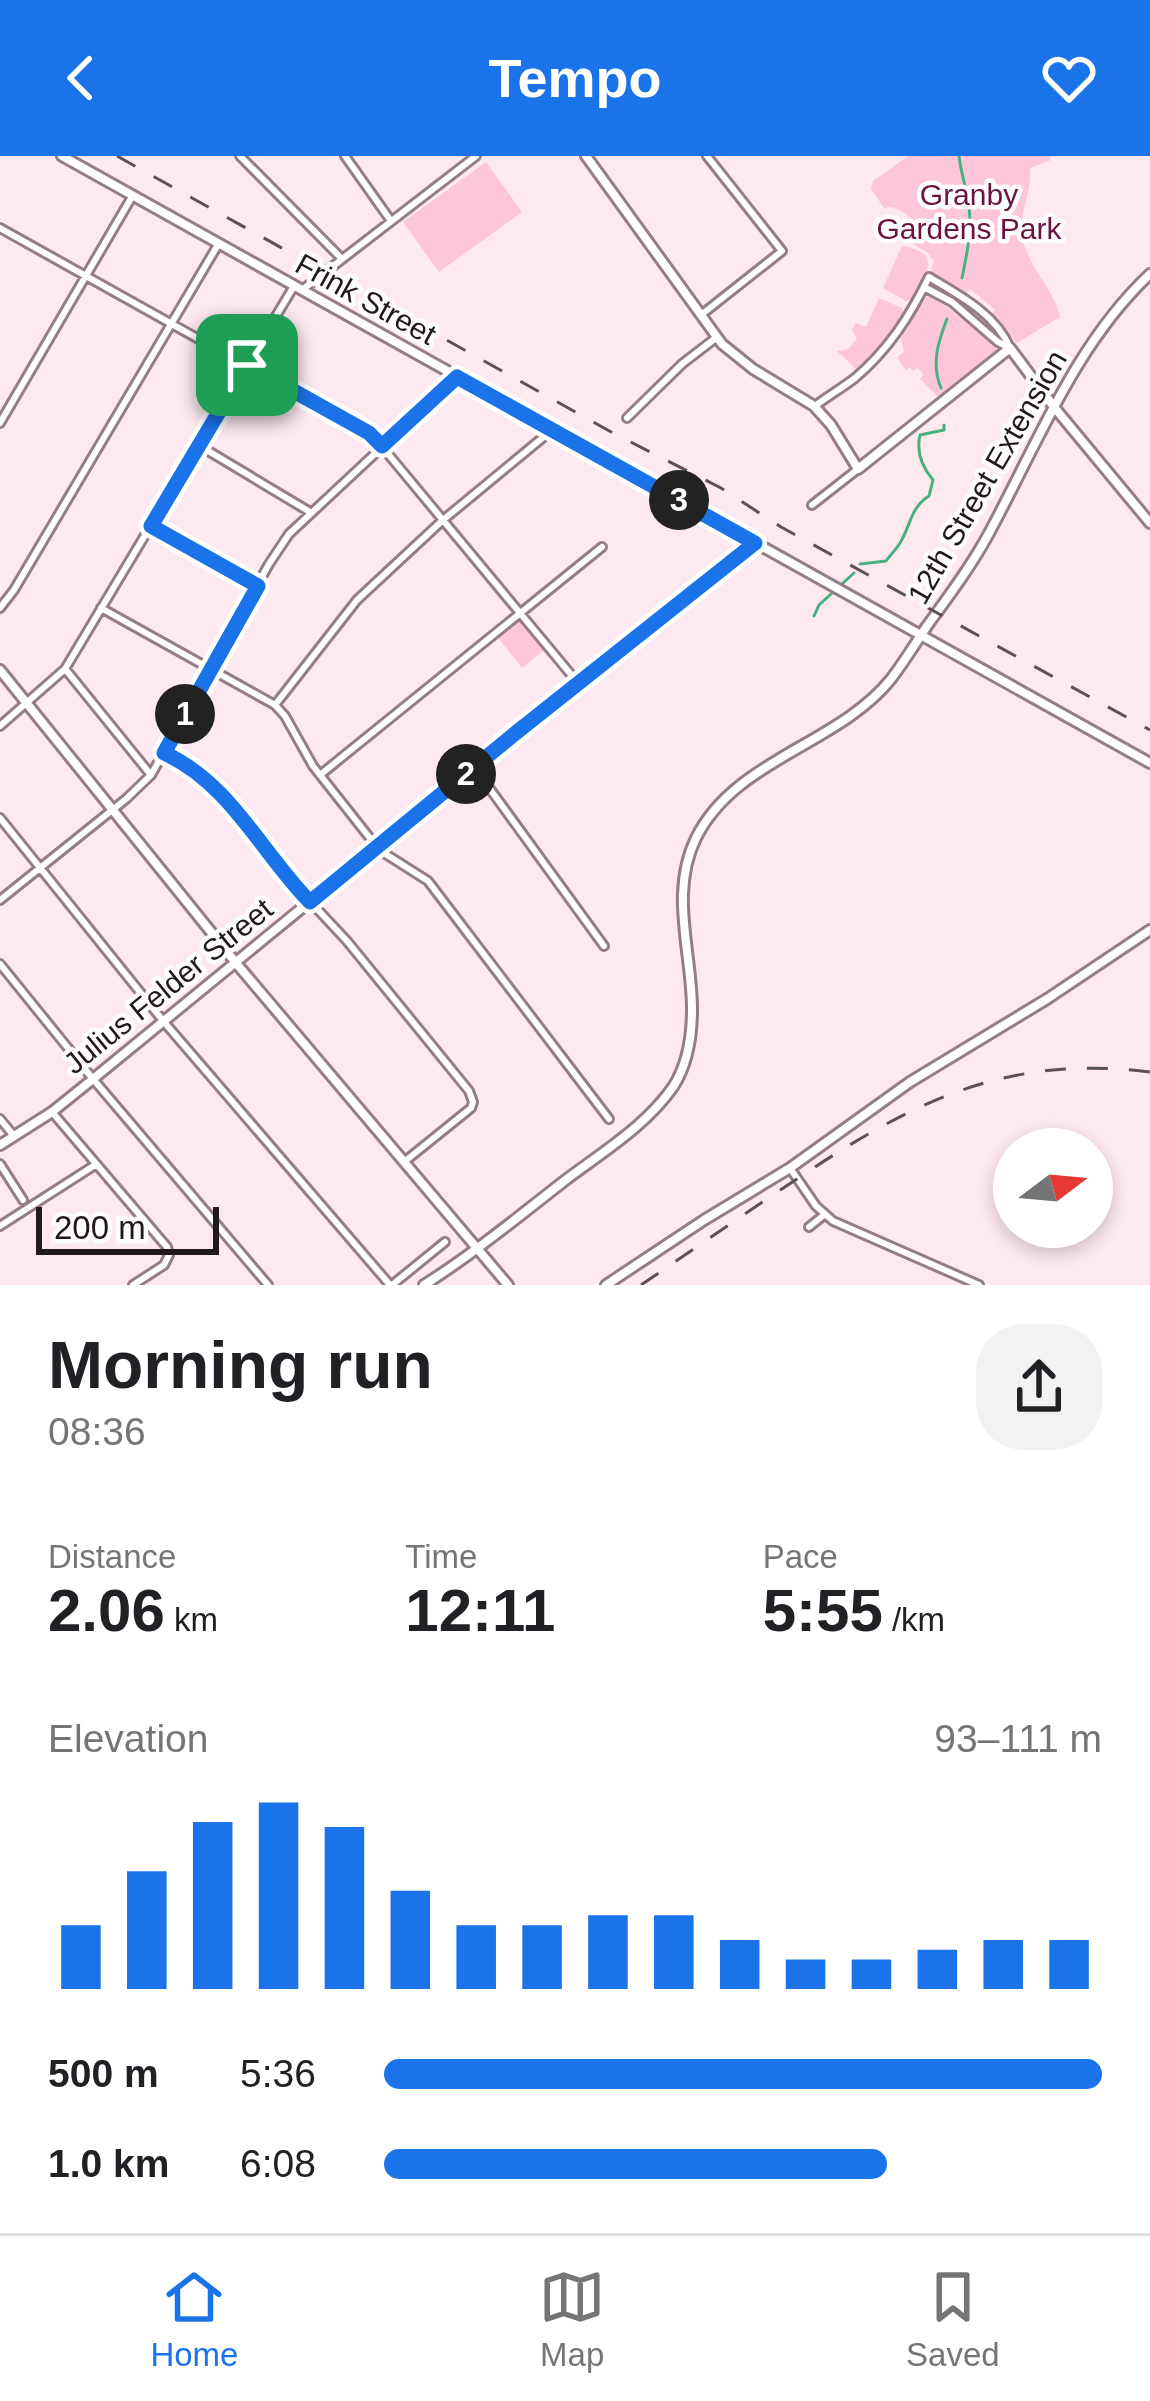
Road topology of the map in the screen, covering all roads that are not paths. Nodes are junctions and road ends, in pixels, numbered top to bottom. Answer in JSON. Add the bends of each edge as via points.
{"nodes":[{"id":1,"x":62,"y":156,"type":"edge"},
{"id":2,"x":240,"y":156,"type":"edge"},
{"id":3,"x":345,"y":156,"type":"edge"},
{"id":4,"x":586,"y":156,"type":"edge"},
{"id":5,"x":707,"y":156,"type":"edge"},
{"id":6,"x":469,"y":158,"type":"edge"},
{"id":7,"x":133,"y":195,"type":"junction"},
{"id":8,"x":391,"y":221,"type":"junction"},
{"id":9,"x":0,"y":228,"type":"edge"},
{"id":10,"x":219,"y":243,"type":"junction"},
{"id":11,"x":342,"y":259,"type":"junction"},
{"id":12,"x":1150,"y":274,"type":"edge"},
{"id":13,"x":86,"y":275,"type":"junction"},
{"id":14,"x":924,"y":287,"type":"junction"},
{"id":15,"x":298,"y":288,"type":"junction"},
{"id":16,"x":701,"y":315,"type":"junction"},
{"id":17,"x":172,"y":322,"type":"junction"},
{"id":18,"x":717,"y":338,"type":"junction"},
{"id":19,"x":1010,"y":348,"type":"junction"},
{"id":20,"x":247,"y":365,"type":"junction"},
{"id":21,"x":457,"y":377,"type":"junction"},
{"id":22,"x":814,"y":406,"type":"junction"},
{"id":23,"x":1054,"y":407,"type":"junction"},
{"id":24,"x":627,"y":418,"type":"dead end"},
{"id":25,"x":0,"y":423,"type":"edge"},
{"id":26,"x":552,"y":430,"type":"junction"},
{"id":27,"x":199,"y":445,"type":"junction"},
{"id":28,"x":382,"y":446,"type":"junction"},
{"id":29,"x":858,"y":469,"type":"junction"},
{"id":30,"x":812,"y":505,"type":"dead end"},
{"id":31,"x":310,"y":512,"type":"junction"},
{"id":32,"x":443,"y":520,"type":"junction"},
{"id":33,"x":1150,"y":523,"type":"edge"},
{"id":34,"x":151,"y":526,"type":"junction"},
{"id":35,"x":755,"y":543,"type":"junction"},
{"id":36,"x":602,"y":547,"type":"dead end"},
{"id":37,"x":258,"y":586,"type":"junction"},
{"id":38,"x":0,"y":608,"type":"edge"},
{"id":39,"x":101,"y":608,"type":"junction"},
{"id":40,"x":518,"y":612,"type":"junction"},
{"id":41,"x":921,"y":635,"type":"junction"},
{"id":42,"x":211,"y":668,"type":"junction"},
{"id":43,"x":65,"y":669,"type":"junction"},
{"id":44,"x":0,"y":670,"type":"edge"},
{"id":45,"x":578,"y":683,"type":"junction"},
{"id":46,"x":27,"y":704,"type":"junction"},
{"id":47,"x":275,"y":705,"type":"junction"},
{"id":48,"x":0,"y":727,"type":"edge"},
{"id":49,"x":164,"y":753,"type":"junction"},
{"id":50,"x":1150,"y":763,"type":"edge"},
{"id":51,"x":474,"y":767,"type":"junction"},
{"id":52,"x":151,"y":775,"type":"junction"},
{"id":53,"x":320,"y":775,"type":"junction"},
{"id":54,"x":112,"y":810,"type":"junction"},
{"id":55,"x":0,"y":818,"type":"edge"},
{"id":56,"x":377,"y":847,"type":"junction"},
{"id":57,"x":40,"y":868,"type":"junction"},
{"id":58,"x":0,"y":900,"type":"edge"},
{"id":59,"x":310,"y":902,"type":"junction"},
{"id":60,"x":1150,"y":930,"type":"edge"},
{"id":61,"x":604,"y":946,"type":"dead end"},
{"id":62,"x":236,"y":963,"type":"junction"},
{"id":63,"x":0,"y":964,"type":"edge"},
{"id":64,"x":164,"y":1022,"type":"junction"},
{"id":65,"x":93,"y":1079,"type":"junction"},
{"id":66,"x":52,"y":1112,"type":"junction"},
{"id":67,"x":0,"y":1119,"type":"edge"},
{"id":68,"x":609,"y":1119,"type":"dead end"},
{"id":69,"x":14,"y":1136,"type":"junction"},
{"id":70,"x":0,"y":1145,"type":"edge"},
{"id":71,"x":404,"y":1162,"type":"junction"},
{"id":72,"x":0,"y":1164,"type":"edge"},
{"id":73,"x":95,"y":1165,"type":"junction"},
{"id":74,"x":790,"y":1168,"type":"junction"},
{"id":75,"x":22,"y":1200,"type":"dead end"},
{"id":76,"x":824,"y":1215,"type":"junction"},
{"id":77,"x":0,"y":1226,"type":"edge"},
{"id":78,"x":809,"y":1227,"type":"dead end"},
{"id":79,"x":446,"y":1242,"type":"dead end"},
{"id":80,"x":476,"y":1249,"type":"junction"},
{"id":81,"x":133,"y":1285,"type":"edge"},
{"id":82,"x":268,"y":1285,"type":"edge"},
{"id":83,"x":391,"y":1285,"type":"edge"},
{"id":84,"x":424,"y":1285,"type":"edge"},
{"id":85,"x":508,"y":1285,"type":"edge"},
{"id":86,"x":606,"y":1285,"type":"edge"},
{"id":87,"x":980,"y":1285,"type":"edge"}],
"edges":[{"from":1,"to":7,"type":"street","name":"Frink Street"},
{"from":2,"to":11,"type":"street"},
{"from":3,"to":8,"type":"street"},
{"from":4,"to":16,"type":"street"},
{"from":5,"to":16,"type":"street","via":[[782,251]]},
{"from":6,"to":8,"type":"street"},
{"from":7,"to":10,"type":"street","name":"Frink Street"},
{"from":7,"to":13,"type":"street"},
{"from":8,"to":11,"type":"street"},
{"from":9,"to":13,"type":"street"},
{"from":10,"to":15,"type":"street","name":"Frink Street"},
{"from":10,"to":17,"type":"street"},
{"from":11,"to":15,"type":"street"},
{"from":12,"to":23,"type":"street","name":"12th Street Extension","via":[[1104,324]]},
{"from":13,"to":17,"type":"street"},
{"from":13,"to":25,"type":"street"},
{"from":14,"to":19,"type":"street"},
{"from":14,"to":19,"type":"street","via":[[929,277],[958,293]]},
{"from":14,"to":22,"type":"street","via":[[884,350]]},
{"from":15,"to":20,"type":"street"},
{"from":15,"to":21,"type":"street","name":"Frink Street"},
{"from":16,"to":18,"type":"street"},
{"from":17,"to":20,"type":"street"},
{"from":17,"to":38,"type":"street"},
{"from":18,"to":22,"type":"street"},
{"from":18,"to":24,"type":"street"},
{"from":19,"to":23,"type":"street"},
{"from":19,"to":29,"type":"street"},
{"from":20,"to":27,"type":"street"},
{"from":20,"to":28,"type":"street"},
{"from":21,"to":26,"type":"street","name":"Frink Street"},
{"from":21,"to":28,"type":"street"},
{"from":22,"to":29,"type":"street"},
{"from":23,"to":33,"type":"street"},
{"from":23,"to":41,"type":"street","name":"12th Street Extension","via":[[980,550]]},
{"from":26,"to":32,"type":"street"},
{"from":26,"to":35,"type":"street","name":"Frink Street"},
{"from":27,"to":31,"type":"street"},
{"from":27,"to":34,"type":"street"},
{"from":28,"to":31,"type":"street"},
{"from":28,"to":32,"type":"street"},
{"from":29,"to":30,"type":"street"},
{"from":31,"to":37,"type":"street"},
{"from":32,"to":40,"type":"street"},
{"from":32,"to":47,"type":"street","via":[[344,614]]},
{"from":34,"to":37,"type":"street"},
{"from":34,"to":39,"type":"street"},
{"from":35,"to":41,"type":"street","name":"Frink Street"},
{"from":35,"to":45,"type":"street","name":"Julius Felder Street"},
{"from":36,"to":40,"type":"street"},
{"from":37,"to":42,"type":"street"},
{"from":39,"to":42,"type":"street"},
{"from":39,"to":43,"type":"street"},
{"from":40,"to":45,"type":"street"},
{"from":40,"to":53,"type":"street"},
{"from":41,"to":50,"type":"street","name":"Frink Street"},
{"from":41,"to":80,"type":"street","name":"12th Street Extension","via":[[875,697],[740,785],[695,840],[682,900],[691,1040],[675,1085],[643,1122]]},
{"from":42,"to":47,"type":"street"},
{"from":42,"to":49,"type":"street"},
{"from":43,"to":46,"type":"street"},
{"from":43,"to":52,"type":"street"},
{"from":44,"to":46,"type":"street"},
{"from":45,"to":51,"type":"street","name":"Julius Felder Street"},
{"from":46,"to":48,"type":"street"},
{"from":46,"to":54,"type":"street"},
{"from":47,"to":53,"type":"street"},
{"from":49,"to":52,"type":"street"},
{"from":49,"to":59,"type":"street","via":[[219,791]]},
{"from":51,"to":56,"type":"street","name":"Julius Felder Street"},
{"from":51,"to":61,"type":"street"},
{"from":52,"to":54,"type":"street"},
{"from":53,"to":56,"type":"street"},
{"from":54,"to":57,"type":"street"},
{"from":54,"to":62,"type":"street"},
{"from":55,"to":57,"type":"street"},
{"from":56,"to":59,"type":"street","name":"Julius Felder Street"},
{"from":56,"to":68,"type":"street","via":[[428,881]]},
{"from":57,"to":58,"type":"street"},
{"from":57,"to":64,"type":"street"},
{"from":59,"to":62,"type":"street","name":"Julius Felder Street"},
{"from":59,"to":71,"type":"street","via":[[469,1091],[470,1108]]},
{"from":60,"to":74,"type":"street"},
{"from":62,"to":64,"type":"street","name":"Julius Felder Street"},
{"from":62,"to":71,"type":"street"},
{"from":63,"to":65,"type":"street"},
{"from":64,"to":65,"type":"street","name":"Julius Felder Street"},
{"from":64,"to":83,"type":"street"},
{"from":65,"to":66,"type":"street","name":"Julius Felder Street"},
{"from":65,"to":82,"type":"street"},
{"from":66,"to":69,"type":"street","name":"Julius Felder Street"},
{"from":66,"to":73,"type":"street"},
{"from":67,"to":69,"type":"street"},
{"from":69,"to":70,"type":"street","name":"Julius Felder Street"},
{"from":71,"to":80,"type":"street"},
{"from":72,"to":75,"type":"street"},
{"from":73,"to":77,"type":"street"},
{"from":73,"to":81,"type":"street","via":[[170,1255]]},
{"from":74,"to":76,"type":"street"},
{"from":74,"to":86,"type":"street"},
{"from":76,"to":78,"type":"street"},
{"from":76,"to":87,"type":"street"},
{"from":79,"to":83,"type":"street"},
{"from":80,"to":84,"type":"street","name":"12th Street Extension"},
{"from":80,"to":85,"type":"street"}]}
